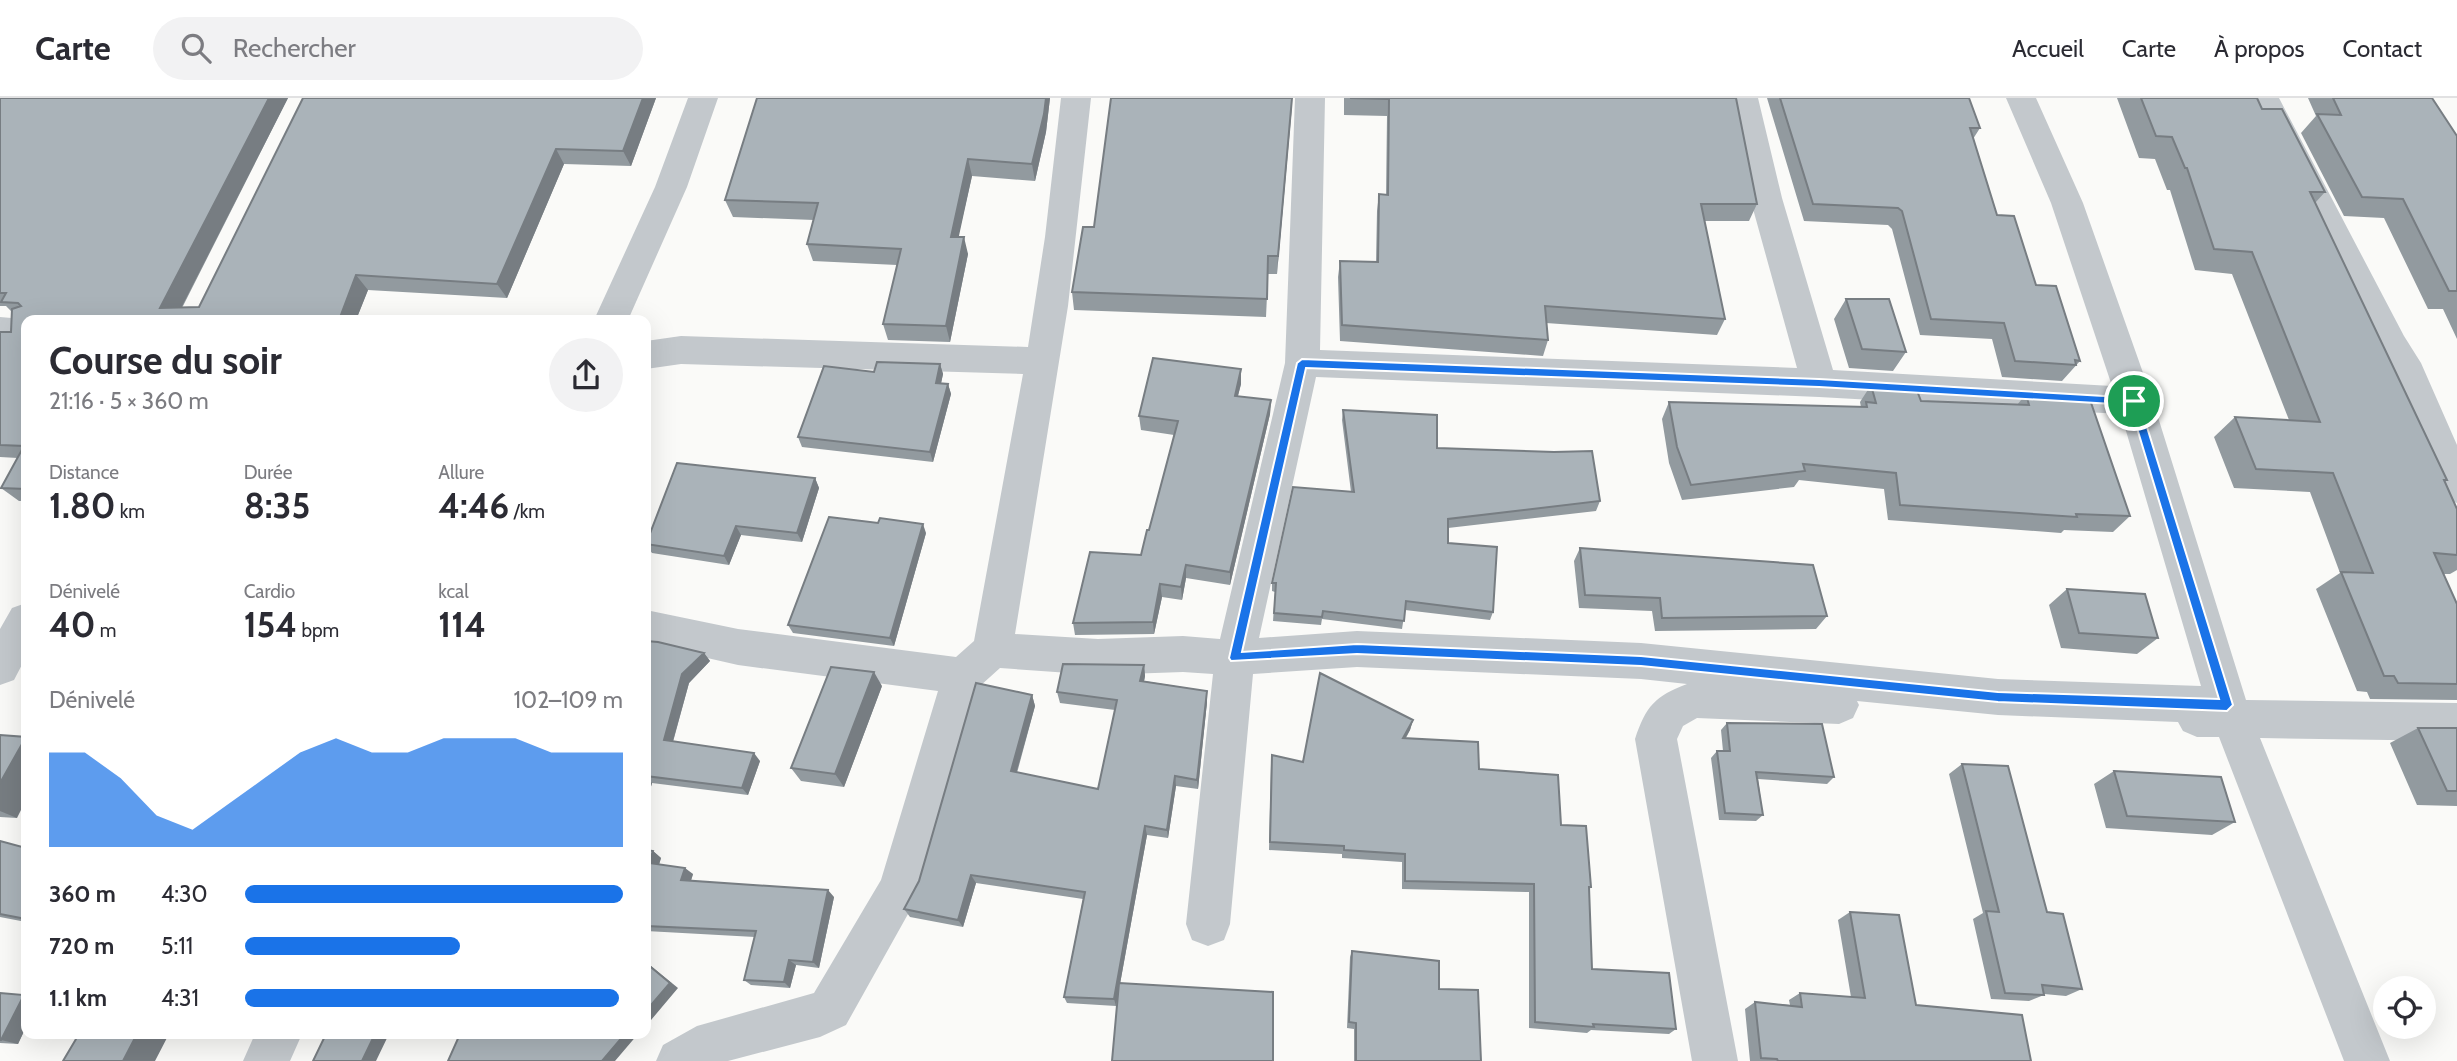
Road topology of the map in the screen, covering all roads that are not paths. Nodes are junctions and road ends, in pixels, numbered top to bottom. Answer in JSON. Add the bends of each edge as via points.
{"nodes":[{"id":1,"x":703,"y":98,"type":"edge"},
{"id":2,"x":1076,"y":98,"type":"edge"},
{"id":3,"x":1310,"y":98,"type":"edge"},
{"id":4,"x":1743,"y":98,"type":"edge"},
{"id":5,"x":2021,"y":98,"type":"edge"},
{"id":6,"x":2264,"y":98,"type":"edge"},
{"id":7,"x":613,"y":315,"type":"edge"},
{"id":8,"x":0,"y":330,"type":"edge"},
{"id":9,"x":21,"y":331,"type":"edge"},
{"id":10,"x":651,"y":354,"type":"edge"},
{"id":11,"x":1042,"y":361,"type":"junction"},
{"id":12,"x":1302,"y":363,"type":"junction"},
{"id":13,"x":1819,"y":383,"type":"junction"},
{"id":14,"x":2134,"y":401,"type":"junction"},
{"id":15,"x":2457,"y":488,"type":"edge"},
{"id":16,"x":651,"y":628,"type":"edge"},
{"id":17,"x":21,"y":629,"type":"edge"},
{"id":18,"x":1235,"y":658,"type":"junction"},
{"id":19,"x":977,"y":663,"type":"junction"},
{"id":20,"x":0,"y":667,"type":"edge"},
{"id":21,"x":2230,"y":712,"type":"junction"},
{"id":22,"x":2457,"y":722,"type":"edge"},
{"id":23,"x":1208,"y":924,"type":"dead end"},
{"id":24,"x":277,"y":1039,"type":"edge"},
{"id":25,"x":266,"y":1061,"type":"edge"},
{"id":26,"x":680,"y":1061,"type":"edge"},
{"id":27,"x":1715,"y":1061,"type":"edge"},
{"id":28,"x":2367,"y":1061,"type":"edge"}],
"edges":[{"from":1,"to":7,"type":"street","via":[[671,187]]},
{"from":2,"to":11,"type":"street"},
{"from":3,"to":12,"type":"street"},
{"from":4,"to":13,"type":"street","via":[[1766,198]]},
{"from":5,"to":14,"type":"street","via":[[2067,203]]},
{"from":6,"to":15,"type":"street","via":[[2404,363]]},
{"from":8,"to":9,"type":"street"},
{"from":10,"to":11,"type":"street","via":[[681,350]]},
{"from":11,"to":19,"type":"street"},
{"from":12,"to":13,"type":"street"},
{"from":12,"to":18,"type":"street"},
{"from":13,"to":14,"type":"street"},
{"from":14,"to":21,"type":"street"},
{"from":16,"to":19,"type":"street","via":[[738,647]]},
{"from":17,"to":20,"type":"street"},
{"from":18,"to":19,"type":"street","via":[[1183,654]]},
{"from":18,"to":21,"type":"street","via":[[1357,649],[1641,661],[1998,697]]},
{"from":18,"to":23,"type":"street"},
{"from":19,"to":26,"type":"street","via":[[900,889],[830,1009],[713,1042]]},
{"from":21,"to":22,"type":"street"},
{"from":21,"to":27,"type":"street","via":[[1695,699],[1677,706],[1661,718],[1656,739]]},
{"from":21,"to":28,"type":"street"},
{"from":24,"to":25,"type":"street"}]}
